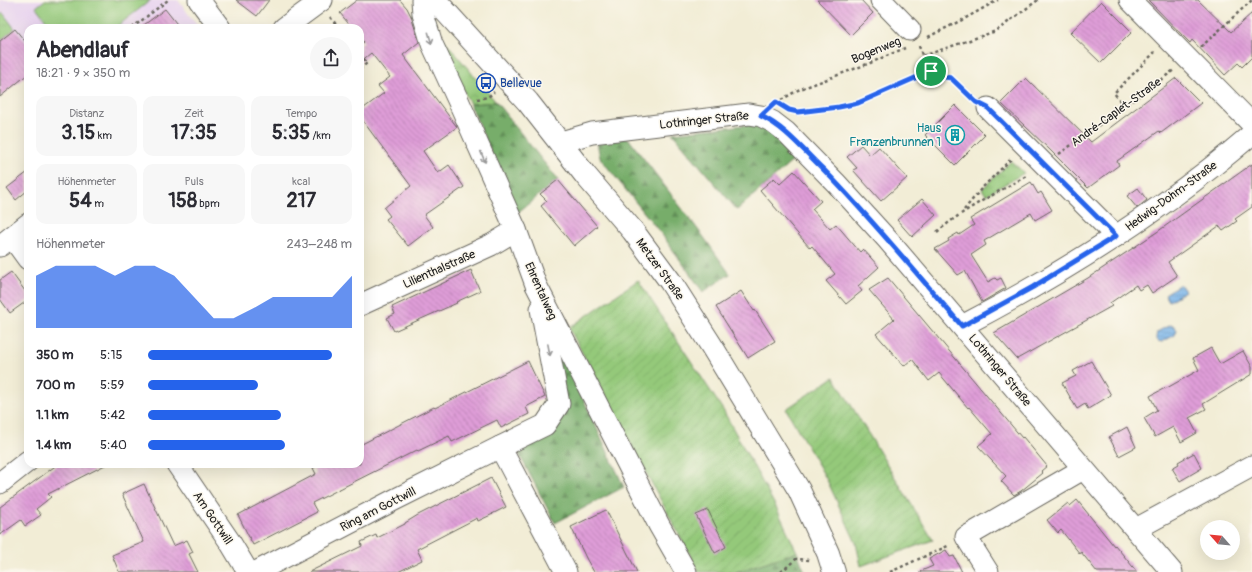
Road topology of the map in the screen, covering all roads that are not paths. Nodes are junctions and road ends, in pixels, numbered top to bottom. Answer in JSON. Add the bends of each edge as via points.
{"nodes":[{"id":1,"x":199,"y":0,"type":"edge"},
{"id":2,"x":320,"y":0,"type":"edge"},
{"id":3,"x":422,"y":0,"type":"edge"},
{"id":4,"x":435,"y":0,"type":"edge"},
{"id":5,"x":881,"y":0,"type":"edge"},
{"id":6,"x":1130,"y":0,"type":"edge"},
{"id":7,"x":217,"y":24,"type":"edge"},
{"id":8,"x":289,"y":24,"type":"edge"},
{"id":9,"x":915,"y":39,"type":"road end"},
{"id":10,"x":988,"y":108,"type":"road end"},
{"id":11,"x":1252,"y":124,"type":"edge"},
{"id":12,"x":1252,"y":134,"type":"edge"},
{"id":13,"x":561,"y":142,"type":"junction"},
{"id":14,"x":516,"y":230,"type":"junction"},
{"id":15,"x":13,"y":236,"type":"edge"},
{"id":16,"x":1116,"y":236,"type":"junction"},
{"id":17,"x":24,"y":253,"type":"edge"},
{"id":18,"x":536,"y":284,"type":"junction"},
{"id":19,"x":364,"y":302,"type":"edge"},
{"id":20,"x":962,"y":326,"type":"junction"},
{"id":21,"x":500,"y":447,"type":"junction"},
{"id":22,"x":24,"y":464,"type":"edge"},
{"id":23,"x":1252,"y":466,"type":"edge"},
{"id":24,"x":180,"y":468,"type":"edge"},
{"id":25,"x":1083,"y":468,"type":"junction"},
{"id":26,"x":0,"y":483,"type":"edge"},
{"id":27,"x":1136,"y":530,"type":"junction"},
{"id":28,"x":248,"y":572,"type":"edge"},
{"id":29,"x":256,"y":572,"type":"edge"},
{"id":30,"x":566,"y":572,"type":"edge"},
{"id":31,"x":686,"y":572,"type":"edge"},
{"id":32,"x":834,"y":572,"type":"edge"},
{"id":33,"x":988,"y":572,"type":"edge"},
{"id":34,"x":1172,"y":572,"type":"edge"}],
"edges":[{"from":1,"to":7,"type":"street"},
{"from":2,"to":8,"type":"street"},
{"from":3,"to":14,"type":"street","name":"Ehrentalweg","one_way":true,"via":[[423,14],[432,44]]},
{"from":4,"to":13,"type":"main road","name":"Metzer Straße"},
{"from":5,"to":9,"type":"street"},
{"from":6,"to":11,"type":"street"},
{"from":10,"to":16,"type":"street"},
{"from":12,"to":16,"type":"street","name":"Hedwig-Dohm-Straße","via":[[1200,176]]},
{"from":13,"to":20,"type":"street","name":"Lothringer Straße","via":[[613,130],[749,114],[769,109],[773,122],[836,183]]},
{"from":13,"to":32,"type":"main road","name":"Metzer Straße","via":[[654,259],[684,302],[799,490]]},
{"from":14,"to":18,"type":"street","name":"Ehrentalweg"},
{"from":14,"to":19,"type":"street","name":"Lilienthalstraße","via":[[491,245]]},
{"from":15,"to":17,"type":"street"},
{"from":16,"to":20,"type":"street","name":"Hedwig-Dohm-Straße","via":[[1033,287]]},
{"from":18,"to":21,"type":"street","name":"Ring am Gottwill","one_way":true,"via":[[559,404],[545,425]]},
{"from":18,"to":31,"type":"street","name":"Ehrentalweg","via":[[659,525]]},
{"from":20,"to":25,"type":"street","name":"Lothringer Straße"},
{"from":21,"to":29,"type":"street","name":"Ring am Gottwill"},
{"from":21,"to":30,"type":"street"},
{"from":22,"to":26,"type":"street"},
{"from":23,"to":27,"type":"street"},
{"from":24,"to":28,"type":"street","name":"Am Gottwill"},
{"from":25,"to":27,"type":"street","name":"Lothringer Straße"},
{"from":25,"to":33,"type":"street","via":[[966,537]]},
{"from":27,"to":34,"type":"street","name":"Lothringer Straße"}]}
